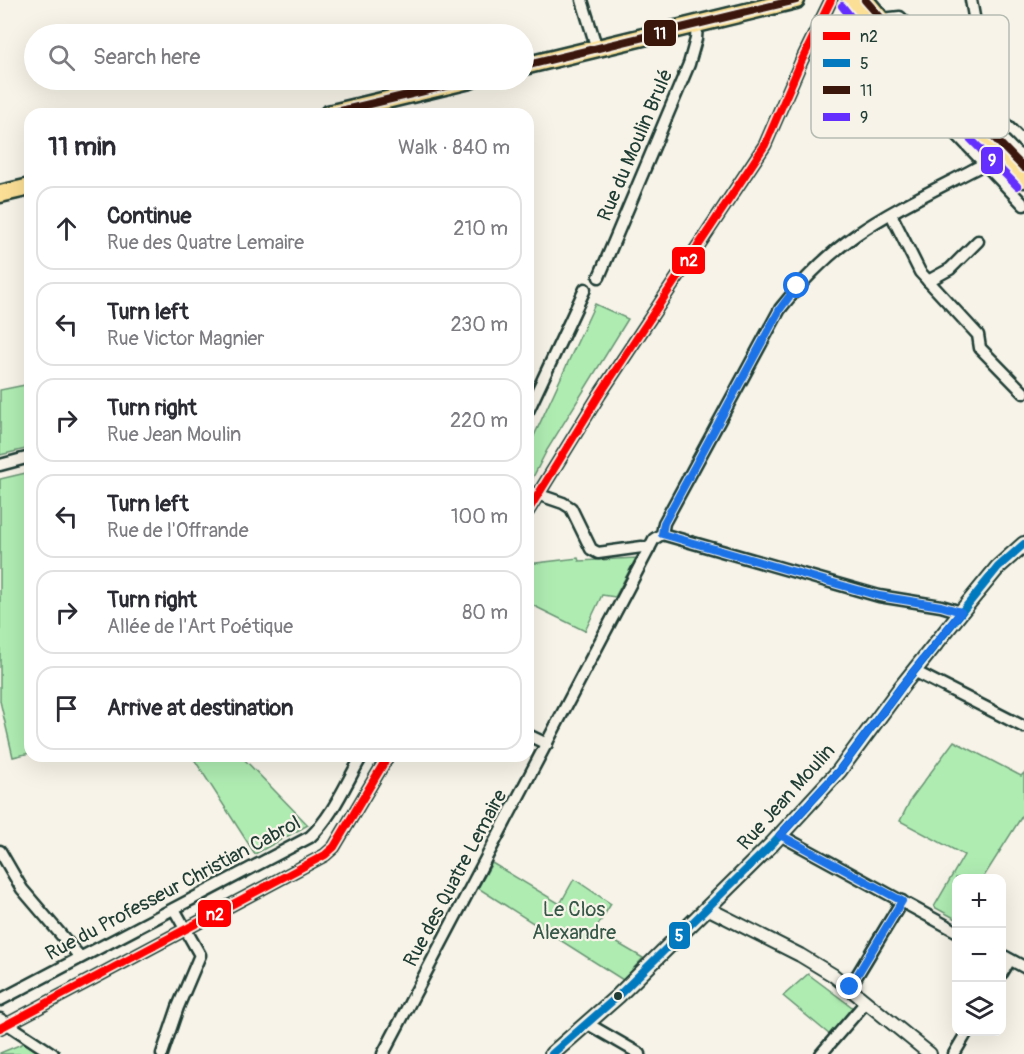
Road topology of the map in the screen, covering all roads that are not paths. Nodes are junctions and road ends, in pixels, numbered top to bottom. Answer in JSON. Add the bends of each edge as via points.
{"nodes":[{"id":1,"x":582,"y":0,"type":"edge"},
{"id":2,"x":796,"y":0,"type":"edge"},
{"id":3,"x":831,"y":0,"type":"edge"},
{"id":4,"x":852,"y":0,"type":"edge"},
{"id":5,"x":865,"y":0,"type":"edge"},
{"id":6,"x":971,"y":0,"type":"edge"},
{"id":7,"x":824,"y":15,"type":"edge"},
{"id":8,"x":869,"y":15,"type":"edge"},
{"id":9,"x":872,"y":15,"type":"edge"},
{"id":10,"x":974,"y":15,"type":"edge"},
{"id":11,"x":697,"y":24,"type":"junction"},
{"id":12,"x":811,"y":41,"type":"edge"},
{"id":13,"x":597,"y":49,"type":"junction"},
{"id":14,"x":534,"y":64,"type":"edge"},
{"id":15,"x":428,"y":90,"type":"edge"},
{"id":16,"x":353,"y":108,"type":"edge"},
{"id":17,"x":1009,"y":127,"type":"edge"},
{"id":18,"x":959,"y":138,"type":"edge"},
{"id":19,"x":986,"y":138,"type":"edge"},
{"id":20,"x":995,"y":138,"type":"edge"},
{"id":21,"x":1024,"y":143,"type":"edge"},
{"id":22,"x":984,"y":164,"type":"junction"},
{"id":23,"x":1024,"y":168,"type":"edge"},
{"id":24,"x":1024,"y":179,"type":"edge"},
{"id":25,"x":24,"y":188,"type":"edge"},
{"id":26,"x":0,"y":194,"type":"edge"},
{"id":27,"x":1024,"y":205,"type":"edge"},
{"id":28,"x":891,"y":214,"type":"junction"},
{"id":29,"x":978,"y":241,"type":"dead end"},
{"id":30,"x":598,"y":277,"type":"dead end"},
{"id":31,"x":928,"y":281,"type":"junction"},
{"id":32,"x":585,"y":289,"type":"dead end"},
{"id":33,"x":1024,"y":393,"type":"edge"},
{"id":34,"x":534,"y":398,"type":"edge"},
{"id":35,"x":24,"y":459,"type":"edge"},
{"id":36,"x":0,"y":465,"type":"edge"},
{"id":37,"x":534,"y":492,"type":"edge"},
{"id":38,"x":534,"y":493,"type":"edge"},
{"id":39,"x":662,"y":534,"type":"junction"},
{"id":40,"x":1024,"y":544,"type":"edge"},
{"id":41,"x":649,"y":549,"type":"junction"},
{"id":42,"x":961,"y":612,"type":"junction"},
{"id":43,"x":914,"y":671,"type":"junction"},
{"id":44,"x":1024,"y":727,"type":"edge"},
{"id":45,"x":534,"y":738,"type":"edge"},
{"id":46,"x":547,"y":744,"type":"junction"},
{"id":47,"x":359,"y":762,"type":"edge"},
{"id":48,"x":384,"y":762,"type":"edge"},
{"id":49,"x":780,"y":835,"type":"junction"},
{"id":50,"x":0,"y":851,"type":"edge"},
{"id":51,"x":902,"y":901,"type":"junction"},
{"id":52,"x":707,"y":908,"type":"junction"},
{"id":53,"x":174,"y":909,"type":"junction"},
{"id":54,"x":952,"y":928,"type":"edge"},
{"id":55,"x":186,"y":929,"type":"junction"},
{"id":56,"x":80,"y":957,"type":"junction"},
{"id":57,"x":1006,"y":957,"type":"edge"},
{"id":58,"x":1024,"y":967,"type":"edge"},
{"id":59,"x":850,"y":987,"type":"junction"},
{"id":60,"x":0,"y":1000,"type":"edge"},
{"id":61,"x":866,"y":1002,"type":"junction"},
{"id":62,"x":2,"y":1024,"type":"edge"},
{"id":63,"x":588,"y":1024,"type":"junction"},
{"id":64,"x":965,"y":1036,"type":"edge"},
{"id":65,"x":52,"y":1054,"type":"edge"},
{"id":66,"x":162,"y":1054,"type":"edge"},
{"id":67,"x":383,"y":1054,"type":"edge"},
{"id":68,"x":552,"y":1054,"type":"edge"},
{"id":69,"x":640,"y":1054,"type":"edge"},
{"id":70,"x":821,"y":1054,"type":"edge"},
{"id":71,"x":930,"y":1054,"type":"edge"},
{"id":72,"x":954,"y":1054,"type":"edge"}],
"edges":[{"from":1,"to":13,"type":"street"},
{"from":2,"to":11,"type":"main road"},
{"from":3,"to":7,"type":"street"},
{"from":4,"to":8,"type":"main road"},
{"from":5,"to":9,"type":"main road"},
{"from":6,"to":10,"type":"street"},
{"from":11,"to":13,"type":"main road"},
{"from":11,"to":30,"type":"street","name":"Rue du Moulin Brulé","via":[[689,64]]},
{"from":12,"to":37,"type":"street","via":[[765,145]]},
{"from":13,"to":14,"type":"main road"},
{"from":15,"to":16,"type":"main road"},
{"from":17,"to":21,"type":"street"},
{"from":18,"to":22,"type":"street"},
{"from":19,"to":24,"type":"main road"},
{"from":20,"to":23,"type":"main road"},
{"from":22,"to":27,"type":"street"},
{"from":22,"to":28,"type":"street","name":"Rue des Quatre Lemaire"},
{"from":25,"to":26,"type":"main road"},
{"from":28,"to":31,"type":"street"},
{"from":28,"to":39,"type":"street","name":"Rue des Quatre Lemaire","via":[[856,234],[826,259],[797,286],[780,309],[664,523]]},
{"from":29,"to":31,"type":"street","via":[[950,269]]},
{"from":31,"to":33,"type":"street","via":[[978,334],[980,348]]},
{"from":32,"to":34,"type":"street"},
{"from":35,"to":36,"type":"street"},
{"from":38,"to":41,"type":"street","via":[[571,508],[591,549],[598,553]]},
{"from":39,"to":41,"type":"street","name":"Rue des Quatre Lemaire"},
{"from":39,"to":42,"type":"street","via":[[879,596]]},
{"from":40,"to":42,"type":"main road","name":"Rue Jean Moulin","via":[[998,567]]},
{"from":41,"to":46,"type":"street","name":"Rue des Quatre Lemaire"},
{"from":42,"to":43,"type":"main road","name":"Rue Jean Moulin"},
{"from":43,"to":44,"type":"street"},
{"from":43,"to":49,"type":"main road","name":"Rue Jean Moulin","via":[[839,771]]},
{"from":45,"to":46,"type":"street"},
{"from":46,"to":67,"type":"street","name":"Rue des Quatre Lemaire"},
{"from":47,"to":53,"type":"street","name":"Rue du Professeur Christian Cabrol","via":[[328,816],[310,837]]},
{"from":48,"to":55,"type":"street","via":[[334,847],[325,855]]},
{"from":49,"to":51,"type":"street"},
{"from":49,"to":52,"type":"main road","name":"Rue Jean Moulin"},
{"from":50,"to":56,"type":"street","via":[[22,888]]},
{"from":51,"to":54,"type":"street"},
{"from":51,"to":59,"type":"street"},
{"from":52,"to":59,"type":"street","via":[[800,955]]},
{"from":52,"to":63,"type":"main road","name":"Rue Jean Moulin"},
{"from":53,"to":55,"type":"street"},
{"from":53,"to":56,"type":"street","name":"Rue du Professeur Christian Cabrol"},
{"from":55,"to":62,"type":"street"},
{"from":55,"to":66,"type":"street","via":[[201,955]]},
{"from":56,"to":60,"type":"street","name":"Rue du Professeur Christian Cabrol"},
{"from":57,"to":58,"type":"street"},
{"from":59,"to":61,"type":"street"},
{"from":61,"to":70,"type":"street"},
{"from":61,"to":71,"type":"street"},
{"from":62,"to":65,"type":"street"},
{"from":63,"to":68,"type":"main road","name":"Rue Jean Moulin"},
{"from":63,"to":69,"type":"street"},
{"from":64,"to":72,"type":"street"}]}
